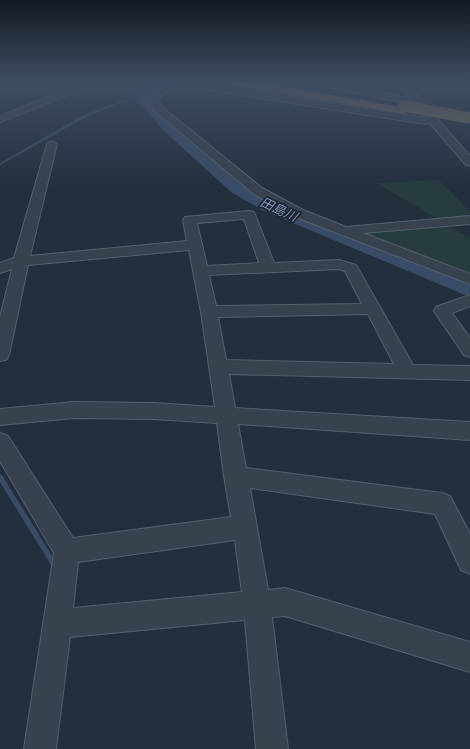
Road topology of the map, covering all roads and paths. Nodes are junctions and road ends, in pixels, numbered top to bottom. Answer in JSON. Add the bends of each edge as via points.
{"nodes":[{"id":1,"x":168,"y":117,"type":"edge"},
{"id":2,"x":399,"y":117,"type":"edge"},
{"id":3,"x":430,"y":117,"type":"edge"},
{"id":4,"x":447,"y":117,"type":"edge"},
{"id":5,"x":425,"y":121,"type":"dead end"},
{"id":6,"x":470,"y":123,"type":"edge"},
{"id":7,"x":52,"y":144,"type":"dead end"},
{"id":8,"x":470,"y":163,"type":"edge"},
{"id":9,"x":470,"y":220,"type":"edge"},
{"id":10,"x":345,"y":230,"type":"junction"},
{"id":11,"x":320,"y":234,"type":"dead end"},
{"id":12,"x":195,"y":245,"type":"junction"},
{"id":13,"x":21,"y":261,"type":"junction"},
{"id":14,"x":268,"y":267,"type":"junction"},
{"id":15,"x":0,"y":268,"type":"edge"},
{"id":16,"x":200,"y":271,"type":"junction"},
{"id":17,"x":470,"y":280,"type":"edge"},
{"id":18,"x":470,"y":300,"type":"edge"},
{"id":19,"x":374,"y":309,"type":"junction"},
{"id":20,"x":209,"y":312,"type":"junction"},
{"id":21,"x":470,"y":351,"type":"edge"},
{"id":22,"x":0,"y":355,"type":"edge"},
{"id":23,"x":217,"y":367,"type":"junction"},
{"id":24,"x":408,"y":372,"type":"junction"},
{"id":25,"x":470,"y":373,"type":"edge"},
{"id":26,"x":225,"y":416,"type":"junction"},
{"id":27,"x":0,"y":417,"type":"edge"},
{"id":28,"x":470,"y":431,"type":"edge"},
{"id":29,"x":0,"y":442,"type":"edge"},
{"id":30,"x":235,"y":476,"type":"junction"},
{"id":31,"x":245,"y":527,"type":"junction"},
{"id":32,"x":67,"y":551,"type":"junction"},
{"id":33,"x":470,"y":561,"type":"edge"},
{"id":34,"x":257,"y":605,"type":"junction"},
{"id":35,"x":57,"y":624,"type":"junction"},
{"id":36,"x":470,"y":657,"type":"edge"},
{"id":37,"x":40,"y":749,"type":"edge"},
{"id":38,"x":272,"y":749,"type":"edge"}],
"edges":[{"from":1,"to":10,"type":"street","via":[[258,191],[298,213]]},
{"from":2,"to":5,"type":"street"},
{"from":3,"to":8,"type":"street"},
{"from":4,"to":6,"type":"highway"},
{"from":7,"to":13,"type":"street"},
{"from":9,"to":10,"type":"street"},
{"from":10,"to":11,"type":"street"},
{"from":10,"to":17,"type":"street"},
{"from":12,"to":13,"type":"street"},
{"from":12,"to":14,"type":"street","via":[[190,220],[249,215]]},
{"from":12,"to":16,"type":"street"},
{"from":13,"to":15,"type":"street"},
{"from":13,"to":22,"type":"street"},
{"from":14,"to":16,"type":"street"},
{"from":14,"to":19,"type":"street","via":[[339,264],[351,268]]},
{"from":16,"to":20,"type":"street"},
{"from":18,"to":21,"type":"street","via":[[442,311]]},
{"from":19,"to":20,"type":"street"},
{"from":19,"to":24,"type":"street"},
{"from":20,"to":23,"type":"street"},
{"from":23,"to":24,"type":"street"},
{"from":23,"to":26,"type":"street"},
{"from":24,"to":25,"type":"street"},
{"from":26,"to":27,"type":"street","via":[[154,411],[74,410]]},
{"from":26,"to":28,"type":"street"},
{"from":26,"to":30,"type":"street"},
{"from":29,"to":32,"type":"street"},
{"from":30,"to":31,"type":"street"},
{"from":30,"to":33,"type":"street","via":[[442,504]]},
{"from":31,"to":32,"type":"street"},
{"from":31,"to":34,"type":"street"},
{"from":32,"to":35,"type":"street"},
{"from":34,"to":35,"type":"street"},
{"from":34,"to":36,"type":"street","via":[[286,602]]},
{"from":34,"to":38,"type":"street"},
{"from":35,"to":37,"type":"street"}]}
